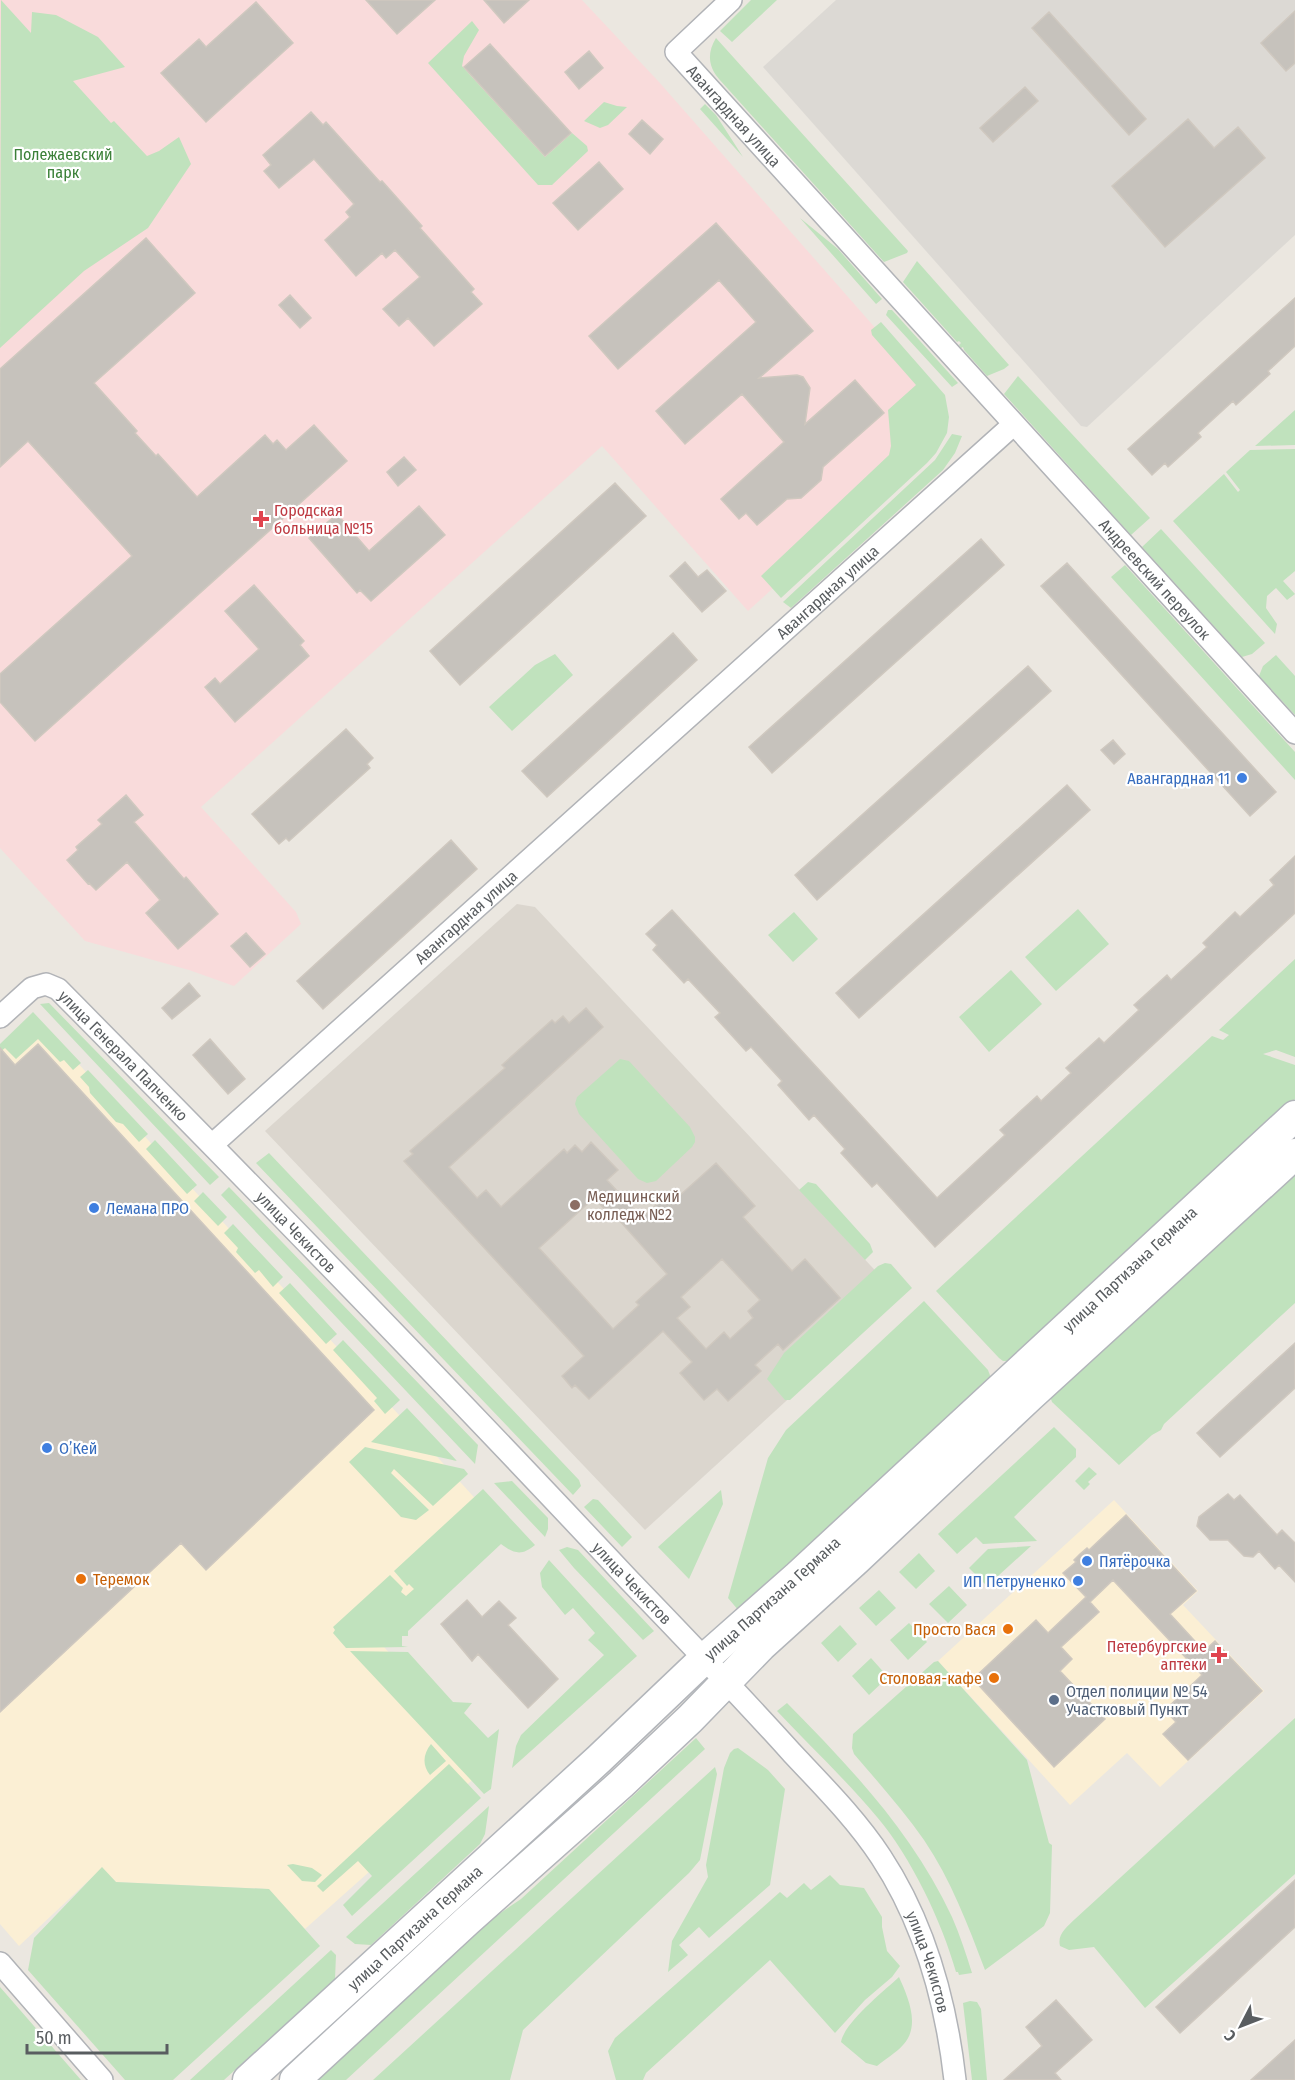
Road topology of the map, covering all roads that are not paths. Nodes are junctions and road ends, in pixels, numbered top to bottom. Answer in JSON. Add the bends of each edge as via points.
{"nodes":[{"id":1,"x":731,"y":0,"type":"edge"},
{"id":2,"x":1013,"y":425,"type":"junction"},
{"id":3,"x":1295,"y":733,"type":"edge"},
{"id":4,"x":0,"y":1017,"type":"edge"},
{"id":5,"x":1295,"y":1116,"type":"edge"},
{"id":6,"x":213,"y":1144,"type":"junction"},
{"id":7,"x":1295,"y":1154,"type":"edge"},
{"id":8,"x":704,"y":1659,"type":"junction"},
{"id":9,"x":726,"y":1682,"type":"junction"},
{"id":10,"x":0,"y":1963,"type":"edge"},
{"id":11,"x":102,"y":2080,"type":"edge"},
{"id":12,"x":248,"y":2080,"type":"edge"},
{"id":13,"x":295,"y":2080,"type":"edge"},
{"id":14,"x":955,"y":2080,"type":"edge"}],
"edges":[{"from":1,"to":2,"type":"street","name":"Авангардная улица","via":[[676,52]]},
{"from":2,"to":3,"type":"street","name":"Андреевский переулок"},
{"from":2,"to":6,"type":"street","name":"Авангардная улица"},
{"from":4,"to":6,"type":"street","name":"улица Генерала Папченко","via":[[32,988],[46,984],[58,989]]},
{"from":5,"to":8,"type":"main road","name":"улица Партизана Германа"},
{"from":6,"to":8,"type":"street","name":"улица Чекистов"},
{"from":7,"to":9,"type":"main road","name":"улица Партизана Германа"},
{"from":8,"to":9,"type":"street","name":"улица Чекистов"},
{"from":8,"to":12,"type":"main road","name":"улица Партизана Германа"},
{"from":9,"to":13,"type":"main road","name":"улица Партизана Германа","via":[[629,1776]]},
{"from":9,"to":14,"type":"street","name":"улица Чекистов","via":[[838,1802],[897,1883],[934,1971]]},
{"from":10,"to":11,"type":"street"}]}
